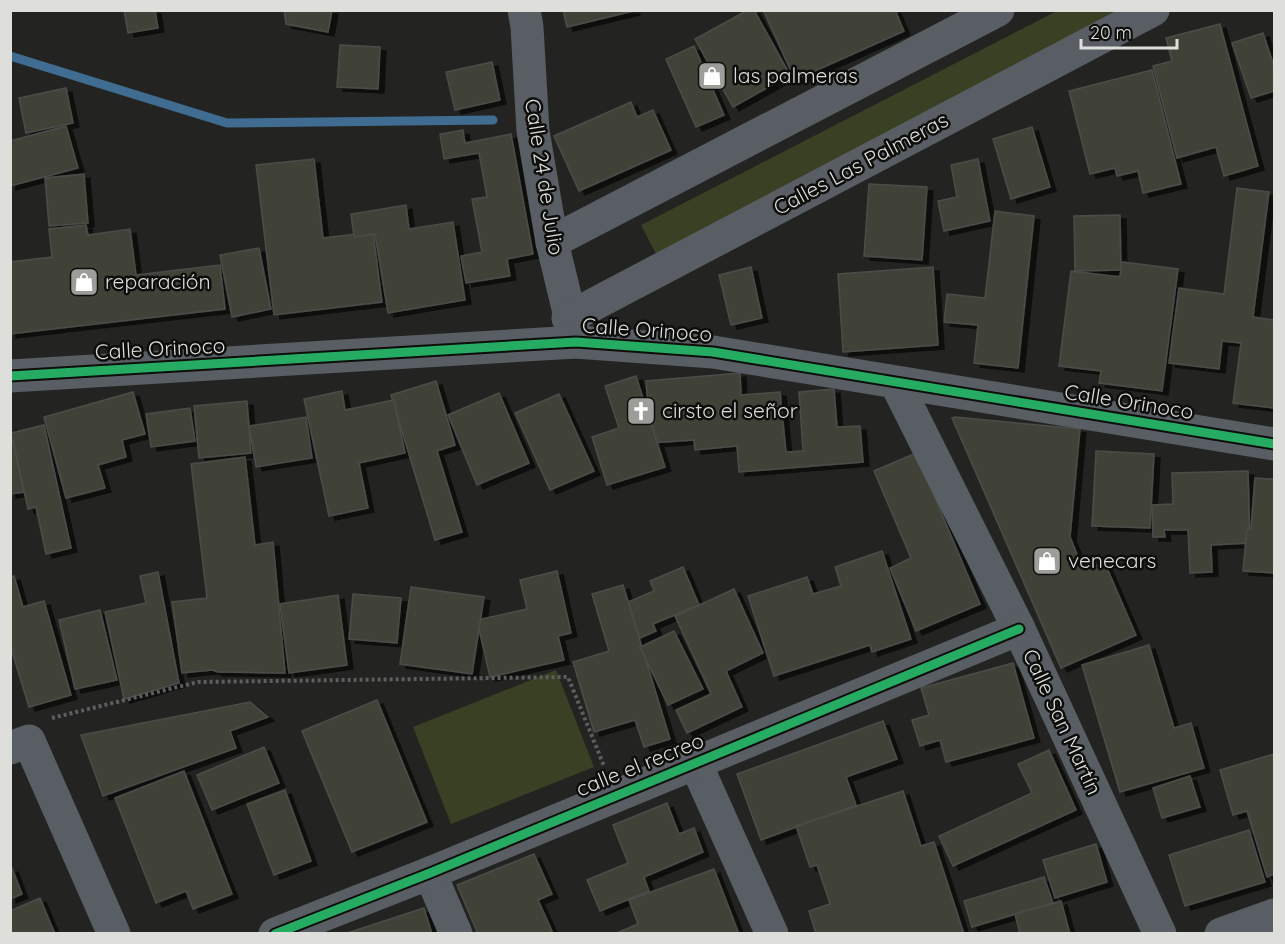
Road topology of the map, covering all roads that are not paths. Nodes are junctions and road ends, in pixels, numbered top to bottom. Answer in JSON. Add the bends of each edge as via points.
{"nodes":[{"id":1,"x":524,"y":10,"type":"edge"},
{"id":2,"x":998,"y":10,"type":"edge"},
{"id":3,"x":1153,"y":10,"type":"edge"},
{"id":4,"x":552,"y":242,"type":"junction"},
{"id":5,"x":572,"y":330,"type":"junction"},
{"id":6,"x":10,"y":376,"type":"edge"},
{"id":7,"x":896,"y":383,"type":"junction"},
{"id":8,"x":1275,"y":444,"type":"edge"},
{"id":9,"x":1019,"y":629,"type":"junction"},
{"id":10,"x":20,"y":744,"type":"edge"},
{"id":11,"x":695,"y":762,"type":"junction"},
{"id":12,"x":430,"y":873,"type":"junction"},
{"id":13,"x":1275,"y":915,"type":"edge"},
{"id":14,"x":114,"y":933,"type":"edge"},
{"id":15,"x":275,"y":933,"type":"edge"},
{"id":16,"x":456,"y":933,"type":"edge"},
{"id":17,"x":772,"y":933,"type":"edge"},
{"id":18,"x":1160,"y":933,"type":"edge"},
{"id":19,"x":1221,"y":933,"type":"edge"}],
"edges":[{"from":1,"to":4,"type":"street","name":"Calle 24 de Julio","via":[[533,131]]},
{"from":2,"to":4,"type":"street"},
{"from":3,"to":5,"type":"street","name":"Calles Las Palmeras"},
{"from":4,"to":5,"type":"street","name":"Calle 24 de Julio"},
{"from":5,"to":6,"type":"street","name":"Calle Orinoco"},
{"from":5,"to":7,"type":"street","name":"Calle Orinoco"},
{"from":7,"to":8,"type":"street","name":"Calle Orinoco"},
{"from":7,"to":9,"type":"street","name":"Calle San Martín"},
{"from":9,"to":11,"type":"street","name":"calle el recreo"},
{"from":9,"to":18,"type":"street","name":"Calle San Martín"},
{"from":10,"to":14,"type":"street"},
{"from":11,"to":12,"type":"street","name":"calle el recreo"},
{"from":11,"to":17,"type":"street"},
{"from":12,"to":15,"type":"street","name":"calle el recreo"},
{"from":12,"to":16,"type":"street"},
{"from":13,"to":19,"type":"street"}]}
